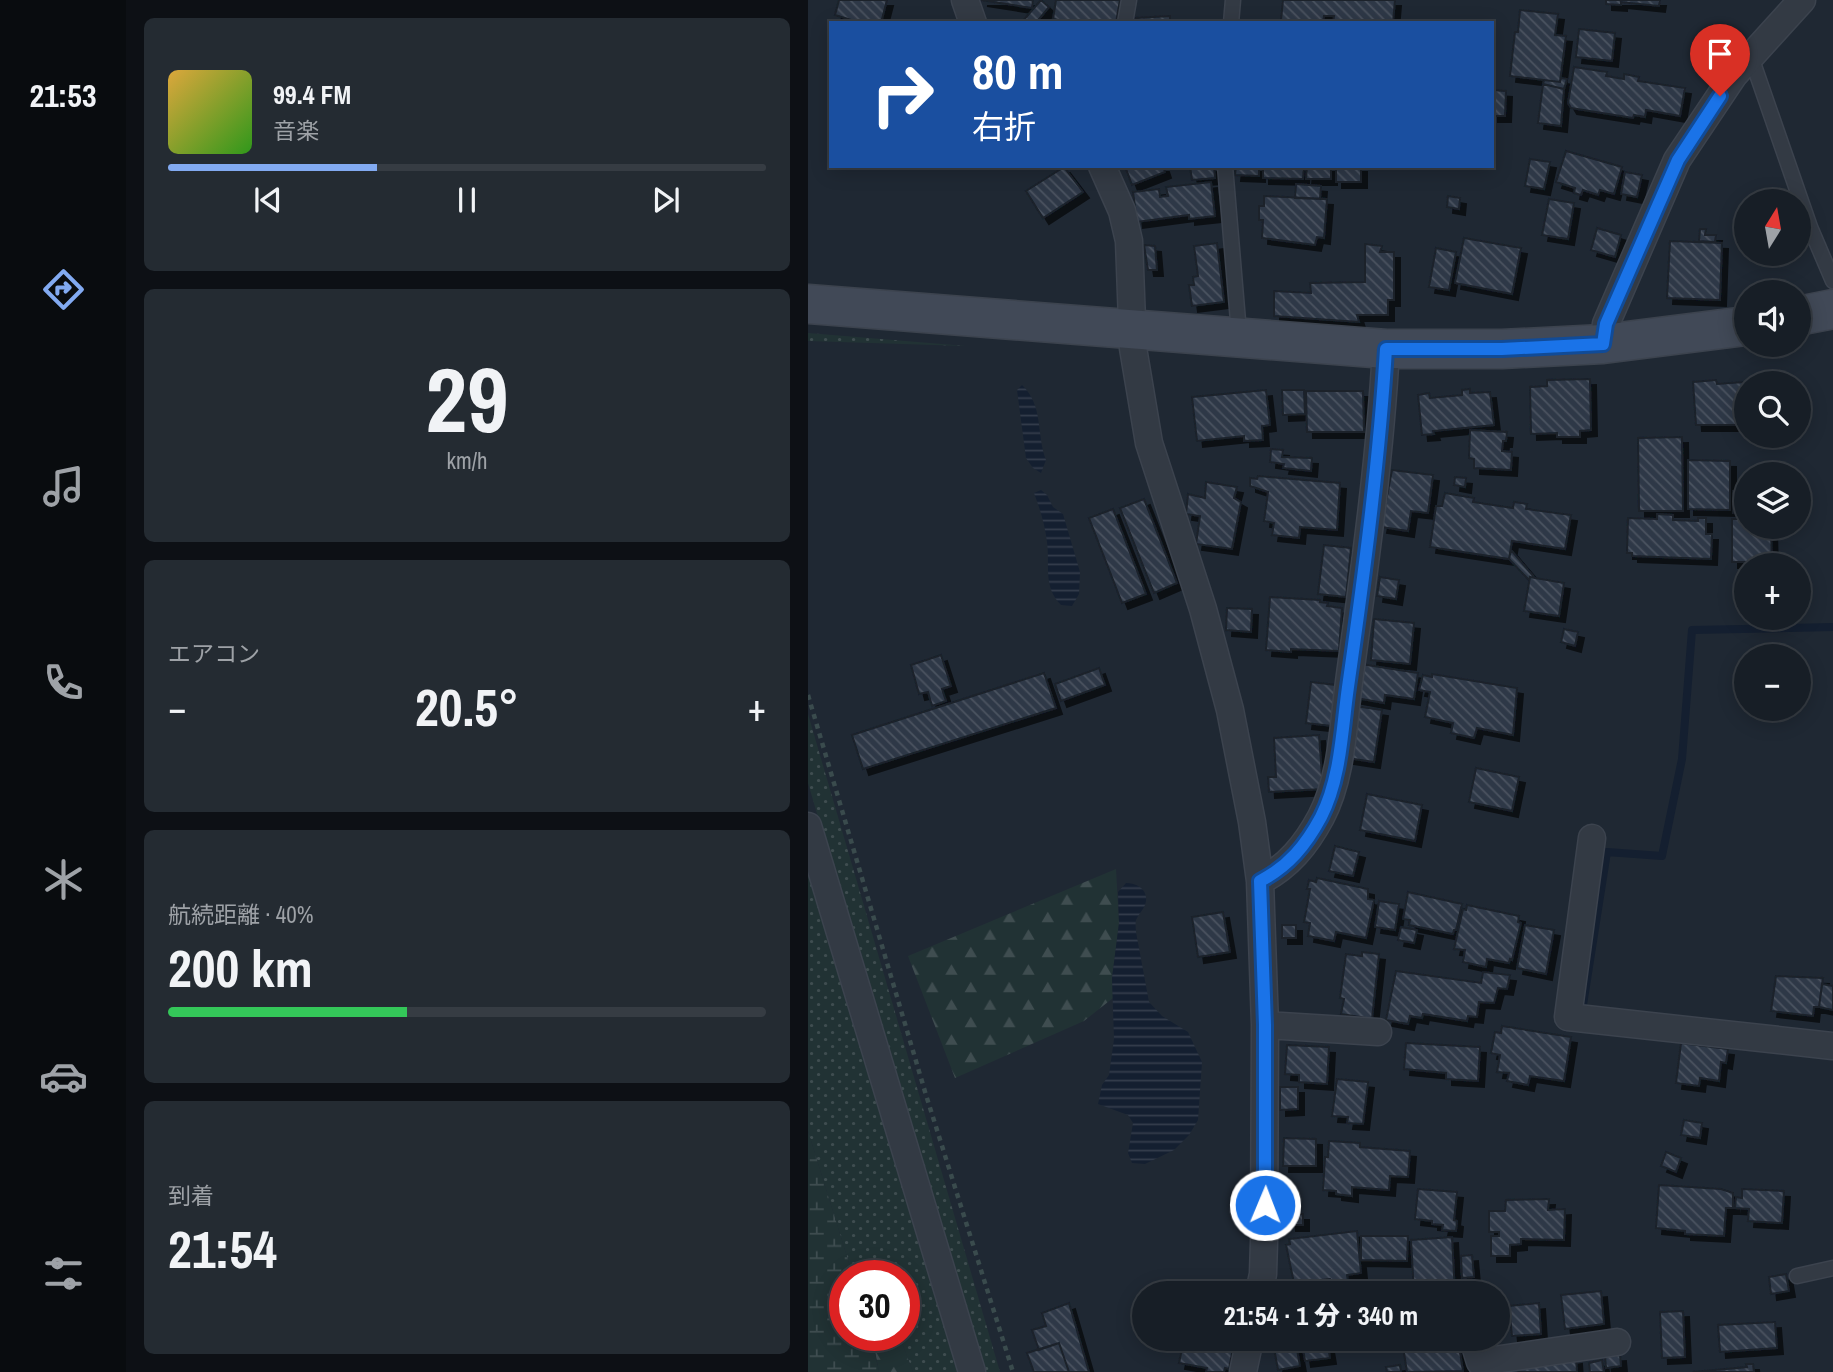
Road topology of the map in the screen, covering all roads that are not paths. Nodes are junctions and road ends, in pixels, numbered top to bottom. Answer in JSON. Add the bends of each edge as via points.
{"nodes":[{"id":1,"x":965,"y":0,"type":"edge"},
{"id":2,"x":1129,"y":0,"type":"edge"},
{"id":3,"x":1233,"y":0,"type":"edge"},
{"id":4,"x":1802,"y":0,"type":"edge"},
{"id":5,"x":972,"y":21,"type":"edge"},
{"id":6,"x":1125,"y":21,"type":"edge"},
{"id":7,"x":1231,"y":21,"type":"edge"},
{"id":8,"x":1751,"y":57,"type":"junction"},
{"id":9,"x":1103,"y":168,"type":"edge"},
{"id":10,"x":1225,"y":168,"type":"edge"},
{"id":11,"x":1832,"y":281,"type":"edge"},
{"id":12,"x":808,"y":304,"type":"edge"},
{"id":13,"x":1832,"y":309,"type":"edge"},
{"id":14,"x":1811,"y":313,"type":"edge"},
{"id":15,"x":1734,"y":328,"type":"edge"},
{"id":16,"x":1133,"y":330,"type":"junction"},
{"id":17,"x":1236,"y":339,"type":"junction"},
{"id":18,"x":1603,"y":344,"type":"junction"},
{"id":19,"x":1386,"y":349,"type":"junction"},
{"id":20,"x":808,"y":826,"type":"edge"},
{"id":21,"x":1592,"y":838,"type":"dead end"},
{"id":22,"x":1260,"y":881,"type":"junction"},
{"id":23,"x":1265,"y":1025,"type":"junction"},
{"id":24,"x":1378,"y":1032,"type":"dead end"},
{"id":25,"x":1832,"y":1046,"type":"edge"},
{"id":26,"x":1832,"y":1268,"type":"edge"},
{"id":27,"x":1797,"y":1276,"type":"dead end"},
{"id":28,"x":1262,"y":1281,"type":"edge"},
{"id":29,"x":1617,"y":1342,"type":"dead end"},
{"id":30,"x":1247,"y":1351,"type":"edge"},
{"id":31,"x":1477,"y":1351,"type":"edge"},
{"id":32,"x":972,"y":1372,"type":"edge"},
{"id":33,"x":1243,"y":1372,"type":"edge"}],
"edges":[{"from":1,"to":5,"type":"street"},
{"from":2,"to":6,"type":"lane"},
{"from":3,"to":7,"type":"lane"},
{"from":4,"to":8,"type":"street"},
{"from":8,"to":11,"type":"lane"},
{"from":8,"to":18,"type":"street","via":[[1678,160],[1606,324]]},
{"from":9,"to":16,"type":"street","via":[[1122,211],[1129,241]]},
{"from":10,"to":17,"type":"lane"},
{"from":12,"to":16,"type":"street"},
{"from":13,"to":14,"type":"street"},
{"from":15,"to":18,"type":"street"},
{"from":16,"to":17,"type":"street"},
{"from":16,"to":22,"type":"street","via":[[1149,443],[1230,710]]},
{"from":17,"to":19,"type":"street"},
{"from":18,"to":19,"type":"street"},
{"from":19,"to":22,"type":"street","via":[[1368,531],[1336,771],[1322,816],[1296,856]]},
{"from":20,"to":32,"type":"street"},
{"from":21,"to":25,"type":"street","via":[[1568,1017]]},
{"from":22,"to":23,"type":"street"},
{"from":23,"to":24,"type":"street"},
{"from":23,"to":28,"type":"street"},
{"from":26,"to":27,"type":"lane"},
{"from":29,"to":31,"type":"street","via":[[1480,1362]]},
{"from":30,"to":33,"type":"street"}]}
